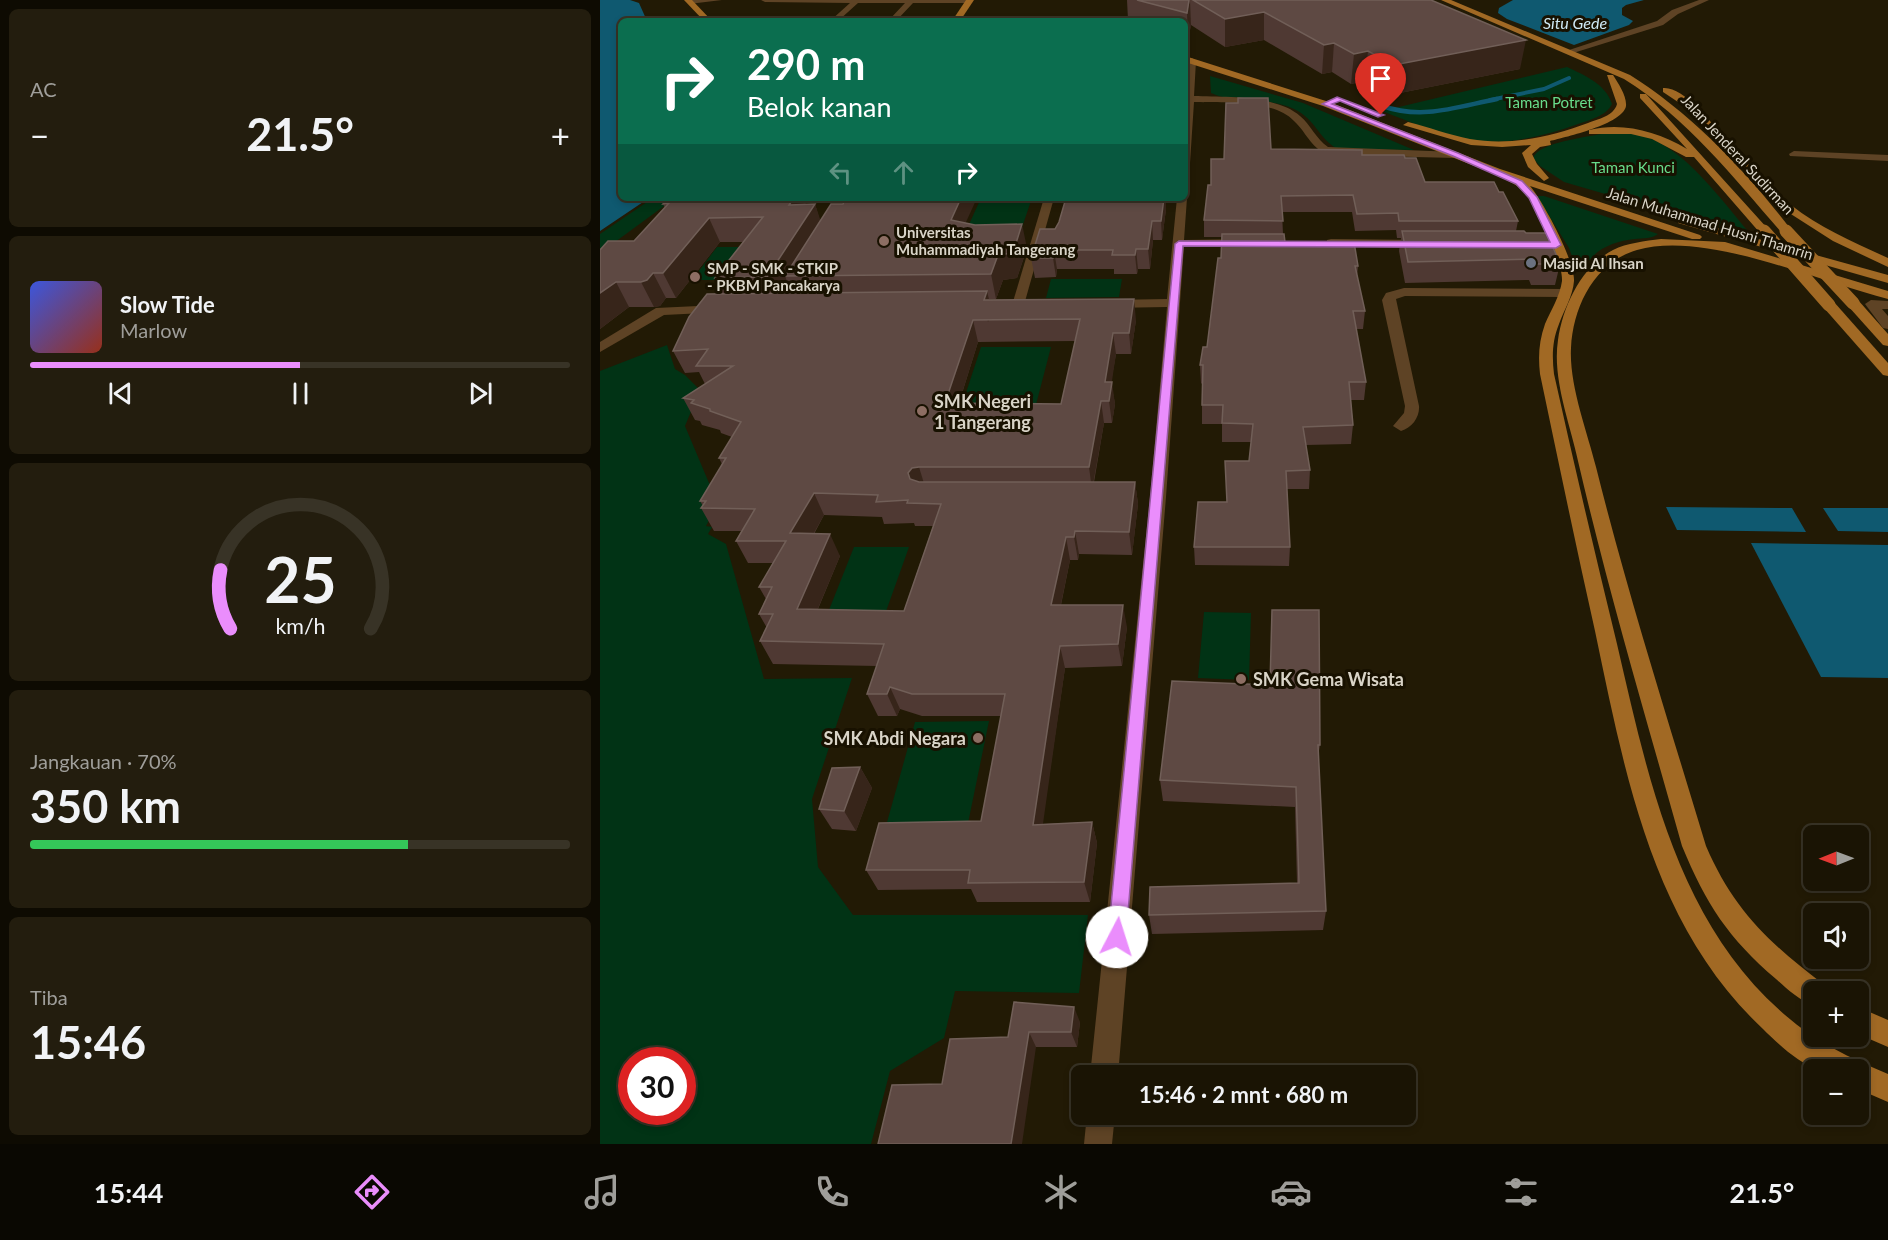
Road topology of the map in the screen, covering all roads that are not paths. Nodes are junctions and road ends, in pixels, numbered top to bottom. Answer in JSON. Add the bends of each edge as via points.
{"nodes":[{"id":1,"x":718,"y":0,"type":"edge"},
{"id":2,"x":765,"y":0,"type":"edge"},
{"id":3,"x":796,"y":0,"type":"edge"},
{"id":4,"x":1445,"y":0,"type":"edge"},
{"id":5,"x":1705,"y":0,"type":"edge"},
{"id":6,"x":689,"y":1,"type":"edge"},
{"id":7,"x":856,"y":1,"type":"edge"},
{"id":8,"x":912,"y":1,"type":"edge"},
{"id":9,"x":969,"y":1,"type":"edge"},
{"id":10,"x":1436,"y":5,"type":"edge"},
{"id":11,"x":705,"y":18,"type":"edge"},
{"id":12,"x":837,"y":18,"type":"edge"},
{"id":13,"x":895,"y":18,"type":"edge"},
{"id":14,"x":958,"y":18,"type":"edge"},
{"id":15,"x":1188,"y":51,"type":"edge"},
{"id":16,"x":1567,"y":52,"type":"junction"},
{"id":17,"x":1189,"y":60,"type":"edge"},
{"id":18,"x":1594,"y":63,"type":"junction"},
{"id":19,"x":1610,"y":77,"type":"junction"},
{"id":20,"x":1188,"y":100,"type":"edge"},
{"id":21,"x":1328,"y":100,"type":"junction"},
{"id":22,"x":1397,"y":122,"type":"junction"},
{"id":23,"x":1456,"y":154,"type":"junction"},
{"id":24,"x":1794,"y":154,"type":"dead end"},
{"id":25,"x":1876,"y":157,"type":"junction"},
{"id":26,"x":1888,"y":158,"type":"edge"},
{"id":27,"x":1709,"y":167,"type":"junction"},
{"id":28,"x":1888,"y":169,"type":"edge"},
{"id":29,"x":1496,"y":171,"type":"junction"},
{"id":30,"x":1544,"y":177,"type":"junction"},
{"id":31,"x":1049,"y":201,"type":"edge"},
{"id":32,"x":1182,"y":201,"type":"edge"},
{"id":33,"x":1257,"y":243,"type":"edge"},
{"id":34,"x":1324,"y":243,"type":"edge"},
{"id":35,"x":1179,"y":244,"type":"junction"},
{"id":36,"x":1431,"y":244,"type":"edge"},
{"id":37,"x":1735,"y":249,"type":"junction"},
{"id":38,"x":1888,"y":263,"type":"edge"},
{"id":39,"x":1888,"y":279,"type":"edge"},
{"id":40,"x":1564,"y":293,"type":"junction"},
{"id":41,"x":1888,"y":295,"type":"edge"},
{"id":42,"x":1174,"y":303,"type":"junction"},
{"id":43,"x":1096,"y":304,"type":"edge"},
{"id":44,"x":1017,"y":305,"type":"edge"},
{"id":45,"x":1888,"y":305,"type":"edge"},
{"id":46,"x":736,"y":309,"type":"edge"},
{"id":47,"x":1888,"y":325,"type":"edge"},
{"id":48,"x":1888,"y":342,"type":"edge"},
{"id":49,"x":600,"y":348,"type":"edge"},
{"id":50,"x":1888,"y":372,"type":"edge"},
{"id":51,"x":1401,"y":426,"type":"dead end"},
{"id":52,"x":1803,"y":985,"type":"edge"},
{"id":53,"x":1869,"y":1025,"type":"edge"},
{"id":54,"x":1888,"y":1034,"type":"edge"},
{"id":55,"x":1827,"y":1059,"type":"edge"},
{"id":56,"x":1105,"y":1065,"type":"edge"},
{"id":57,"x":1869,"y":1080,"type":"edge"},
{"id":58,"x":1888,"y":1088,"type":"edge"},
{"id":59,"x":1100,"y":1125,"type":"edge"},
{"id":60,"x":1098,"y":1144,"type":"edge"}],
"edges":[{"from":1,"to":6,"type":"street"},
{"from":2,"to":3,"type":"street"},
{"from":3,"to":7,"type":"street"},
{"from":4,"to":16,"type":"main road","name":"Jalan Jenderal Sudirman"},
{"from":5,"to":16,"type":"street","via":[[1660,23]]},
{"from":6,"to":11,"type":"main road"},
{"from":7,"to":8,"type":"street"},
{"from":7,"to":12,"type":"street"},
{"from":8,"to":9,"type":"street"},
{"from":8,"to":13,"type":"street"},
{"from":9,"to":14,"type":"main road"},
{"from":10,"to":19,"type":"main road","name":"Jalan Jenderal Sudirman"},
{"from":15,"to":21,"type":"main road","name":"Jalan Muhammad Husni Thamrin"},
{"from":16,"to":18,"type":"main road","name":"Jalan Jenderal Sudirman"},
{"from":17,"to":20,"type":"street"},
{"from":17,"to":21,"type":"main road","name":"Jalan Muhammad Husni Thamrin"},
{"from":18,"to":38,"type":"main road","via":[[1626,72],[1678,97],[1696,110],[1787,207],[1837,239]]},
{"from":18,"to":48,"type":"main road","name":"Jalan Jenderal Sudirman","bridge":true,"via":[[1628,77],[1667,102]]},
{"from":19,"to":22,"type":"main road","via":[[1621,100],[1617,112],[1589,126],[1540,140],[1506,144],[1470,142]]},
{"from":19,"to":27,"type":"main road","name":"Jalan Jenderal Sudirman","via":[[1647,99]]},
{"from":20,"to":23,"type":"street","via":[[1242,102],[1281,109],[1294,115],[1320,148],[1331,153]]},
{"from":21,"to":22,"type":"main road","name":"Jalan Muhammad Husni Thamrin"},
{"from":21,"to":23,"type":"main road","name":"Jalan Muhammad Husni Thamrin"},
{"from":22,"to":30,"type":"main road","name":"Jalan Muhammad Husni Thamrin"},
{"from":23,"to":29,"type":"main road","name":"Jalan Muhammad Husni Thamrin"},
{"from":24,"to":25,"type":"street"},
{"from":25,"to":26,"type":"street"},
{"from":25,"to":28,"type":"street"},
{"from":27,"to":30,"type":"main road","via":[[1654,135],[1609,129],[1530,149],[1528,159]]},
{"from":27,"to":50,"type":"main road","name":"Jalan Jenderal Sudirman","bridge":true},
{"from":29,"to":37,"type":"main road","name":"Jalan Muhammad Husni Thamrin"},
{"from":29,"to":40,"type":"main road","via":[[1527,189],[1544,217],[1551,245],[1566,263],[1569,279]]},
{"from":30,"to":39,"type":"main road","name":"Jalan Muhammad Husni Thamrin","via":[[1622,204]]},
{"from":31,"to":44,"type":"street"},
{"from":32,"to":35,"type":"street"},
{"from":33,"to":35,"type":"street"},
{"from":34,"to":36,"type":"street"},
{"from":35,"to":42,"type":"street"},
{"from":37,"to":41,"type":"main road","name":"Jalan Muhammad Husni Thamrin"},
{"from":37,"to":52,"type":"main road","via":[[1668,242],[1620,251],[1597,265],[1585,280],[1563,341],[1563,353],[1606,543],[1694,846],[1711,884],[1734,920]]},
{"from":40,"to":51,"type":"street","via":[[1404,292],[1391,296],[1388,300],[1412,406],[1412,414]]},
{"from":40,"to":55,"type":"main road","via":[[1546,335],[1546,374],[1641,790],[1669,872],[1699,933],[1725,970],[1776,1023]]},
{"from":42,"to":43,"type":"street"},
{"from":42,"to":56,"type":"street","via":[[1152,497]]},
{"from":45,"to":47,"type":"street","via":[[1871,304]]},
{"from":46,"to":49,"type":"street","via":[[661,311]]},
{"from":53,"to":54,"type":"main road"},
{"from":57,"to":58,"type":"main road"},
{"from":59,"to":60,"type":"street"}]}
